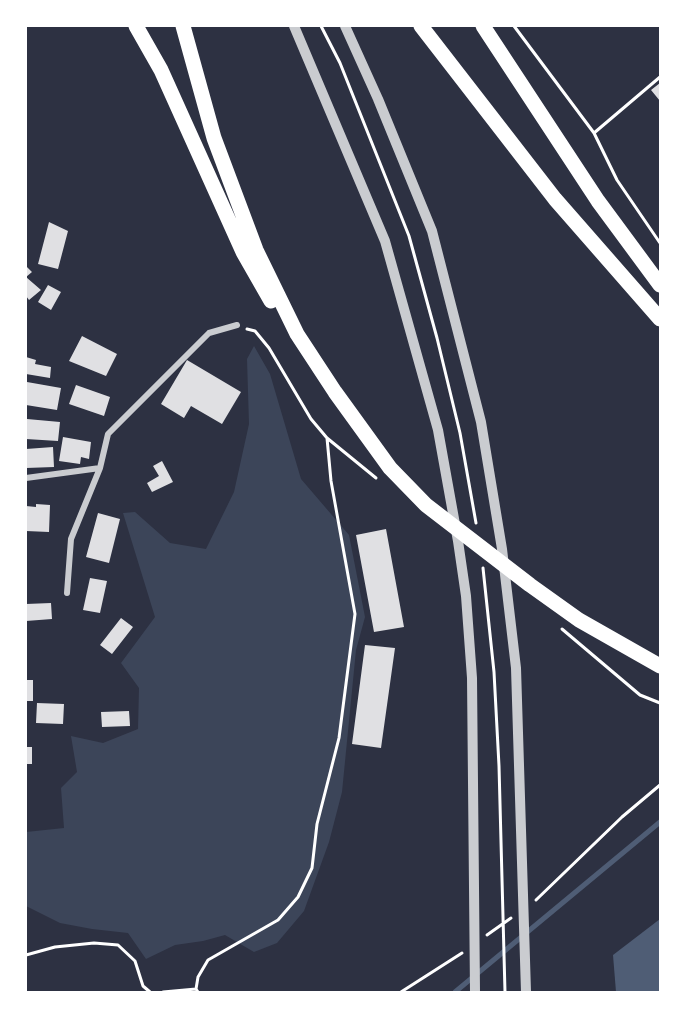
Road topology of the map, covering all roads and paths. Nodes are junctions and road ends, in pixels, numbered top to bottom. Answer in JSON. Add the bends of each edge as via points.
{"nodes":[{"id":1,"x":136,"y":26,"type":"edge"},
{"id":2,"x":183,"y":26,"type":"edge"},
{"id":3,"x":294,"y":26,"type":"edge"},
{"id":4,"x":321,"y":26,"type":"edge"},
{"id":5,"x":345,"y":26,"type":"edge"},
{"id":6,"x":421,"y":26,"type":"edge"},
{"id":7,"x":483,"y":26,"type":"edge"},
{"id":8,"x":514,"y":26,"type":"edge"},
{"id":9,"x":660,"y":77,"type":"edge"},
{"id":10,"x":594,"y":133,"type":"junction"},
{"id":11,"x":660,"y":243,"type":"edge"},
{"id":12,"x":660,"y":285,"type":"edge"},
{"id":13,"x":660,"y":319,"type":"edge"},
{"id":14,"x":237,"y":325,"type":"dead end"},
{"id":15,"x":297,"y":334,"type":"junction"},
{"id":16,"x":327,"y":438,"type":"dead end"},
{"id":17,"x":100,"y":468,"type":"junction"},
{"id":18,"x":26,"y":478,"type":"edge"},
{"id":19,"x":471,"y":491,"type":"dead end"},
{"id":20,"x":67,"y":593,"type":"dead end"},
{"id":21,"x":488,"y":603,"type":"dead end"},
{"id":22,"x":660,"y":666,"type":"edge"},
{"id":23,"x":26,"y":955,"type":"edge"},
{"id":24,"x":197,"y":991,"type":"edge"},
{"id":25,"x":150,"y":993,"type":"edge"},
{"id":26,"x":163,"y":993,"type":"edge"},
{"id":27,"x":475,"y":993,"type":"edge"},
{"id":28,"x":505,"y":993,"type":"edge"},
{"id":29,"x":525,"y":993,"type":"edge"}],
"edges":[{"from":1,"to":15,"type":"highway","via":[[161,70],[243,252],[268,298]]},
{"from":2,"to":15,"type":"highway","via":[[235,199]]},
{"from":3,"to":27,"type":"street","via":[[385,241],[438,430],[466,596],[472,678]]},
{"from":4,"to":19,"type":"path","via":[[340,63],[408,236],[437,339]]},
{"from":5,"to":29,"type":"street","via":[[432,231],[481,422],[516,668]]},
{"from":6,"to":13,"type":"highway","via":[[555,199]]},
{"from":7,"to":12,"type":"highway","via":[[598,201]]},
{"from":8,"to":10,"type":"path"},
{"from":9,"to":10,"type":"path"},
{"from":10,"to":11,"type":"path","via":[[617,180]]},
{"from":14,"to":17,"type":"street","via":[[209,333],[108,434]]},
{"from":15,"to":22,"type":"highway","via":[[390,468],[426,505],[579,620]]},
{"from":16,"to":24,"type":"path","via":[[331,481],[356,614],[339,738],[317,824],[312,868],[298,897],[278,920],[208,960],[198,976]]},
{"from":17,"to":18,"type":"street"},
{"from":17,"to":20,"type":"street","via":[[71,539]]},
{"from":21,"to":28,"type":"path","via":[[499,766]]},
{"from":23,"to":25,"type":"path","via":[[55,947],[118,945],[135,961],[142,986]]},
{"from":24,"to":26,"type":"path"}]}
